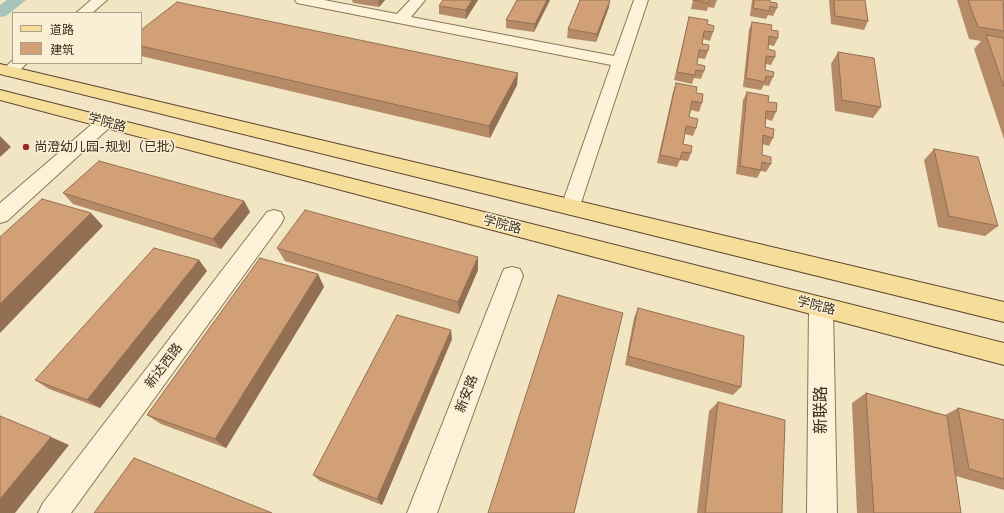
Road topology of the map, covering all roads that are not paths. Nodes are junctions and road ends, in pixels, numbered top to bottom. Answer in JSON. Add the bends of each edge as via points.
{"nodes":[{"id":1,"x":100,"y":0,"type":"edge"},
{"id":2,"x":302,"y":0,"type":"edge"},
{"id":3,"x":418,"y":0,"type":"edge"},
{"id":4,"x":641,"y":0,"type":"edge"},
{"id":5,"x":84,"y":12,"type":"edge"},
{"id":6,"x":401,"y":19,"type":"junction"},
{"id":7,"x":620,"y":62,"type":"junction"},
{"id":8,"x":9,"y":68,"type":"edge"},
{"id":9,"x":0,"y":95,"type":"edge"},
{"id":10,"x":104,"y":123,"type":"junction"},
{"id":11,"x":571,"y":207,"type":"junction"},
{"id":12,"x":0,"y":215,"type":"edge"},
{"id":13,"x":274,"y":218,"type":"dead end"},
{"id":14,"x":512,"y":276,"type":"dead end"},
{"id":15,"x":821,"y":307,"type":"junction"},
{"id":16,"x":1004,"y":312,"type":"edge"},
{"id":17,"x":1004,"y":354,"type":"edge"},
{"id":18,"x":53,"y":513,"type":"edge"},
{"id":19,"x":422,"y":513,"type":"edge"},
{"id":20,"x":822,"y":513,"type":"edge"}],
"edges":[{"from":1,"to":5,"type":"street"},
{"from":2,"to":6,"type":"street"},
{"from":3,"to":6,"type":"street"},
{"from":4,"to":7,"type":"street"},
{"from":6,"to":7,"type":"street"},
{"from":7,"to":11,"type":"street"},
{"from":8,"to":11,"type":"main road","name":"学院路"},
{"from":9,"to":10,"type":"main road","name":"学院路"},
{"from":10,"to":12,"type":"street"},
{"from":10,"to":15,"type":"main road","name":"学院路"},
{"from":11,"to":16,"type":"main road","name":"学院路"},
{"from":13,"to":18,"type":"street","name":"新达西路"},
{"from":14,"to":19,"type":"street","name":"新安路"},
{"from":15,"to":17,"type":"main road","name":"学院路"},
{"from":15,"to":20,"type":"street","name":"新联路"}]}
